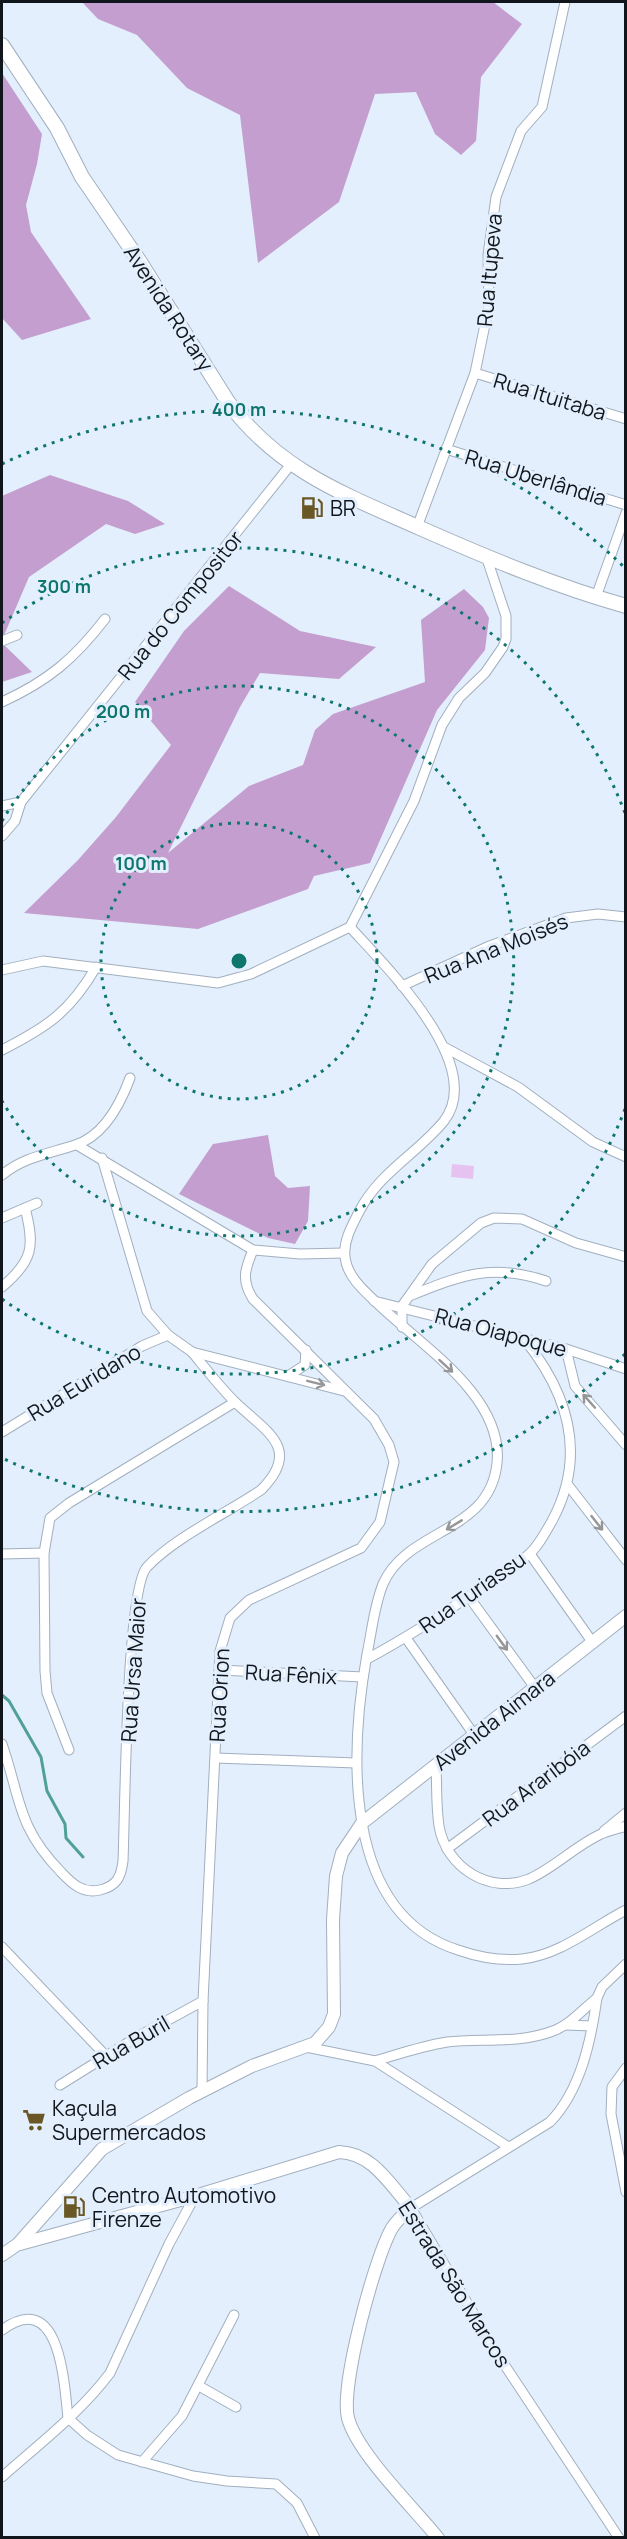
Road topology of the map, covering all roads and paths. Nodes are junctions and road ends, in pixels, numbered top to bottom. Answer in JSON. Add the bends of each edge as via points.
{"nodes":[{"id":1,"x":565,"y":2,"type":"edge"},
{"id":2,"x":2,"y":45,"type":"edge"},
{"id":3,"x":475,"y":373,"type":"junction"},
{"id":4,"x":626,"y":419,"type":"edge"},
{"id":5,"x":446,"y":449,"type":"junction"},
{"id":6,"x":292,"y":463,"type":"junction"},
{"id":7,"x":626,"y":505,"type":"edge"},
{"id":8,"x":626,"y":513,"type":"edge"},
{"id":9,"x":417,"y":527,"type":"junction"},
{"id":10,"x":486,"y":556,"type":"junction"},
{"id":11,"x":596,"y":597,"type":"junction"},
{"id":12,"x":626,"y":606,"type":"edge"},
{"id":13,"x":105,"y":619,"type":"dead end"},
{"id":14,"x":17,"y":635,"type":"dead end"},
{"id":15,"x":2,"y":641,"type":"edge"},
{"id":16,"x":2,"y":702,"type":"edge"},
{"id":17,"x":21,"y":802,"type":"junction"},
{"id":18,"x":2,"y":806,"type":"edge"},
{"id":19,"x":2,"y":836,"type":"edge"},
{"id":20,"x":626,"y":917,"type":"edge"},
{"id":21,"x":350,"y":927,"type":"junction"},
{"id":22,"x":96,"y":967,"type":"junction"},
{"id":23,"x":2,"y":970,"type":"edge"},
{"id":24,"x":402,"y":986,"type":"junction"},
{"id":25,"x":444,"y":1047,"type":"junction"},
{"id":26,"x":2,"y":1050,"type":"edge"},
{"id":27,"x":130,"y":1078,"type":"dead end"},
{"id":28,"x":77,"y":1145,"type":"junction"},
{"id":29,"x":626,"y":1157,"type":"edge"},
{"id":30,"x":102,"y":1158,"type":"junction"},
{"id":31,"x":2,"y":1175,"type":"edge"},
{"id":32,"x":37,"y":1203,"type":"dead end"},
{"id":33,"x":26,"y":1208,"type":"junction"},
{"id":34,"x":2,"y":1218,"type":"edge"},
{"id":35,"x":253,"y":1250,"type":"junction"},
{"id":36,"x":344,"y":1253,"type":"junction"},
{"id":37,"x":626,"y":1257,"type":"edge"},
{"id":38,"x":546,"y":1281,"type":"dead end"},
{"id":39,"x":2,"y":1287,"type":"edge"},
{"id":40,"x":412,"y":1295,"type":"junction"},
{"id":41,"x":374,"y":1300,"type":"junction"},
{"id":42,"x":402,"y":1306,"type":"junction"},
{"id":43,"x":402,"y":1327,"type":"junction"},
{"id":44,"x":168,"y":1335,"type":"junction"},
{"id":45,"x":525,"y":1340,"type":"junction"},
{"id":46,"x":566,"y":1349,"type":"junction"},
{"id":47,"x":306,"y":1350,"type":"junction"},
{"id":48,"x":192,"y":1352,"type":"junction"},
{"id":49,"x":626,"y":1370,"type":"edge"},
{"id":50,"x":288,"y":1376,"type":"junction"},
{"id":51,"x":575,"y":1386,"type":"junction"},
{"id":52,"x":344,"y":1391,"type":"junction"},
{"id":53,"x":561,"y":1396,"type":"junction"},
{"id":54,"x":235,"y":1402,"type":"junction"},
{"id":55,"x":2,"y":1432,"type":"edge"},
{"id":56,"x":626,"y":1445,"type":"edge"},
{"id":57,"x":568,"y":1485,"type":"junction"},
{"id":58,"x":44,"y":1553,"type":"junction"},
{"id":59,"x":2,"y":1554,"type":"edge"},
{"id":60,"x":530,"y":1554,"type":"junction"},
{"id":61,"x":626,"y":1560,"type":"edge"},
{"id":62,"x":469,"y":1597,"type":"junction"},
{"id":63,"x":626,"y":1616,"type":"edge"},
{"id":64,"x":406,"y":1638,"type":"junction"},
{"id":65,"x":593,"y":1642,"type":"junction"},
{"id":66,"x":367,"y":1659,"type":"junction"},
{"id":67,"x":220,"y":1670,"type":"junction"},
{"id":68,"x":363,"y":1677,"type":"junction"},
{"id":69,"x":536,"y":1689,"type":"junction"},
{"id":70,"x":626,"y":1716,"type":"edge"},
{"id":71,"x":475,"y":1736,"type":"junction"},
{"id":72,"x":2,"y":1744,"type":"edge"},
{"id":73,"x":69,"y":1750,"type":"dead end"},
{"id":74,"x":216,"y":1758,"type":"junction"},
{"id":75,"x":356,"y":1763,"type":"junction"},
{"id":76,"x":436,"y":1766,"type":"junction"},
{"id":77,"x":626,"y":1813,"type":"edge"},
{"id":78,"x":362,"y":1823,"type":"junction"},
{"id":79,"x":626,"y":1826,"type":"edge"},
{"id":80,"x":599,"y":1835,"type":"junction"},
{"id":81,"x":447,"y":1849,"type":"junction"},
{"id":82,"x":626,"y":1910,"type":"edge"},
{"id":83,"x":2,"y":1947,"type":"edge"},
{"id":84,"x":626,"y":1964,"type":"edge"},
{"id":85,"x":597,"y":1998,"type":"junction"},
{"id":86,"x":203,"y":2001,"type":"junction"},
{"id":87,"x":566,"y":2025,"type":"junction"},
{"id":88,"x":592,"y":2025,"type":"junction"},
{"id":89,"x":306,"y":2047,"type":"junction"},
{"id":90,"x":106,"y":2056,"type":"junction"},
{"id":91,"x":375,"y":2061,"type":"junction"},
{"id":92,"x":626,"y":2068,"type":"edge"},
{"id":93,"x":60,"y":2085,"type":"dead end"},
{"id":94,"x":202,"y":2091,"type":"junction"},
{"id":95,"x":507,"y":2146,"type":"junction"},
{"id":96,"x":626,"y":2192,"type":"edge"},
{"id":97,"x":195,"y":2196,"type":"junction"},
{"id":98,"x":411,"y":2208,"type":"junction"},
{"id":99,"x":18,"y":2244,"type":"junction"},
{"id":100,"x":2,"y":2255,"type":"edge"},
{"id":101,"x":234,"y":2315,"type":"dead end"},
{"id":102,"x":2,"y":2330,"type":"edge"},
{"id":103,"x":199,"y":2386,"type":"junction"},
{"id":104,"x":236,"y":2407,"type":"dead end"},
{"id":105,"x":68,"y":2418,"type":"junction"},
{"id":106,"x":142,"y":2462,"type":"junction"},
{"id":107,"x":2,"y":2477,"type":"edge"},
{"id":108,"x":315,"y":2538,"type":"edge"},
{"id":109,"x":438,"y":2538,"type":"edge"},
{"id":110,"x":619,"y":2538,"type":"edge"}],
"edges":[{"from":1,"to":3,"type":"street","name":"Rua Itupeva","via":[[542,107],[521,131],[496,197],[488,255],[489,305]]},
{"from":2,"to":6,"type":"main road","name":"Avenida Rotary","via":[[57,128],[82,177],[228,402],[265,443]]},
{"from":3,"to":4,"type":"street","name":"Rua Ituitaba"},
{"from":3,"to":5,"type":"street","name":"Rua Itupeva"},
{"from":5,"to":7,"type":"street","name":"Rua Uberlândia"},
{"from":5,"to":9,"type":"street","name":"Rua Itupeva"},
{"from":6,"to":9,"type":"main road","name":"Avenida Rotary","via":[[344,496]]},
{"from":6,"to":17,"type":"street","name":"Rua do Compositor"},
{"from":8,"to":11,"type":"street"},
{"from":9,"to":10,"type":"main road","name":"Avenida Rotary"},
{"from":10,"to":11,"type":"main road","name":"Avenida Rotary"},
{"from":10,"to":21,"type":"street","via":[[506,616],[506,639],[492,665],[455,704],[442,725],[414,801]]},
{"from":11,"to":12,"type":"main road","name":"Avenida Rotary"},
{"from":13,"to":16,"type":"street","via":[[78,653],[50,677]]},
{"from":14,"to":15,"type":"street"},
{"from":17,"to":18,"type":"street"},
{"from":17,"to":19,"type":"street","name":"Rua do Compositor","via":[[15,821]]},
{"from":20,"to":24,"type":"street","name":"Rua Ana Moisés","via":[[598,914],[566,918],[487,947]]},
{"from":21,"to":22,"type":"street","via":[[234,981],[218,983]]},
{"from":21,"to":24,"type":"street"},
{"from":22,"to":23,"type":"street","via":[[43,961]]},
{"from":22,"to":26,"type":"street","via":[[65,1011]]},
{"from":24,"to":25,"type":"street"},
{"from":25,"to":29,"type":"street","via":[[518,1087],[593,1142]]},
{"from":25,"to":36,"type":"street","via":[[454,1086],[452,1106],[444,1121],[379,1182],[346,1239]]},
{"from":27,"to":28,"type":"street","via":[[114,1113],[92,1136]]},
{"from":28,"to":30,"type":"street"},
{"from":28,"to":31,"type":"street","via":[[29,1158]]},
{"from":30,"to":35,"type":"street"},
{"from":30,"to":44,"type":"street","via":[[147,1311]]},
{"from":32,"to":33,"type":"street"},
{"from":33,"to":34,"type":"street"},
{"from":33,"to":39,"type":"street","via":[[31,1250],[16,1275]]},
{"from":35,"to":36,"type":"street"},
{"from":35,"to":47,"type":"street","name":"Rua Orion","via":[[244,1272],[245,1287]]},
{"from":36,"to":41,"type":"street","via":[[355,1280]]},
{"from":37,"to":40,"type":"street","via":[[576,1243],[522,1219],[494,1218],[481,1223],[443,1252]]},
{"from":38,"to":40,"type":"street","via":[[510,1273],[467,1274]]},
{"from":40,"to":42,"type":"street"},
{"from":41,"to":42,"type":"street","name":"Rua Oiapoque"},
{"from":41,"to":43,"type":"street"},
{"from":42,"to":43,"type":"street"},
{"from":42,"to":45,"type":"street","name":"Rua Oiapoque"},
{"from":43,"to":66,"type":"street","one_way":true,"via":[[476,1397],[498,1441],[497,1467],[488,1496],[478,1508],[404,1557],[385,1580]]},
{"from":44,"to":48,"type":"street"},
{"from":44,"to":55,"type":"street","name":"Rua Euridano","via":[[142,1346]]},
{"from":45,"to":46,"type":"street","name":"Rua Oiapoque"},
{"from":45,"to":53,"type":"street","name":"Rua Turiassu","via":[[544,1364]]},
{"from":46,"to":49,"type":"street","name":"Rua Oiapoque"},
{"from":46,"to":51,"type":"street"},
{"from":47,"to":50,"type":"street","via":[[305,1365]]},
{"from":47,"to":52,"type":"street","name":"Rua Orion"},
{"from":48,"to":50,"type":"street"},
{"from":48,"to":54,"type":"street","name":"Rua Ursa Maior"},
{"from":50,"to":52,"type":"street","one_way":true},
{"from":51,"to":53,"type":"street"},
{"from":56,"to":51,"type":"street","one_way":true},
{"from":52,"to":67,"type":"street","name":"Rua Orion","via":[[374,1419],[394,1462],[380,1522],[361,1548],[249,1600],[237,1610],[224,1631]]},
{"from":53,"to":57,"type":"street","name":"Rua Turiassu","via":[[570,1442]]},
{"from":54,"to":58,"type":"street","via":[[56,1511],[50,1518]]},
{"from":54,"to":72,"type":"street","name":"Rua Ursa Maior","via":[[273,1437],[280,1452],[280,1464],[261,1490],[161,1555],[141,1575],[135,1608],[123,1861],[117,1882],[92,1892],[80,1889],[45,1856],[25,1823]]},
{"from":57,"to":60,"type":"street","name":"Rua Turiassu","via":[[545,1534]]},
{"from":57,"to":61,"type":"street","one_way":true},
{"from":58,"to":59,"type":"street"},
{"from":58,"to":73,"type":"street","via":[[47,1693]]},
{"from":60,"to":62,"type":"street","name":"Rua Turiassu"},
{"from":60,"to":65,"type":"street"},
{"from":62,"to":64,"type":"street","name":"Rua Turiassu"},
{"from":62,"to":69,"type":"street","one_way":true},
{"from":63,"to":65,"type":"main road","name":"Avenida Aimara"},
{"from":64,"to":66,"type":"street","name":"Rua Turiassu"},
{"from":64,"to":71,"type":"street"},
{"from":65,"to":69,"type":"main road","name":"Avenida Aimara"},
{"from":66,"to":68,"type":"street"},
{"from":67,"to":68,"type":"street","name":"Rua Fênix"},
{"from":67,"to":74,"type":"street","name":"Rua Orion"},
{"from":68,"to":75,"type":"street"},
{"from":69,"to":71,"type":"main road","name":"Avenida Aimara"},
{"from":70,"to":81,"type":"street","name":"Rua Araribóia"},
{"from":71,"to":76,"type":"main road","name":"Avenida Aimara"},
{"from":74,"to":75,"type":"street"},
{"from":74,"to":86,"type":"street","name":"Rua Orion"},
{"from":75,"to":78,"type":"street"},
{"from":76,"to":78,"type":"main road","name":"Avenida Aimara"},
{"from":76,"to":81,"type":"street","via":[[439,1828]]},
{"from":77,"to":80,"type":"street"},
{"from":78,"to":82,"type":"street","via":[[375,1869],[388,1895],[420,1931],[441,1945],[471,1954],[523,1959],[546,1954]]},
{"from":78,"to":89,"type":"main road","name":"Avenida Aimara","via":[[342,1853],[336,1876],[333,2014],[323,2036]]},
{"from":79,"to":80,"type":"street"},
{"from":80,"to":81,"type":"street","via":[[552,1866],[513,1883],[494,1884],[480,1879]]},
{"from":83,"to":90,"type":"street"},
{"from":84,"to":85,"type":"street","via":[[609,1978]]},
{"from":85,"to":87,"type":"street"},
{"from":85,"to":88,"type":"street"},
{"from":86,"to":90,"type":"street","name":"Rua Buril"},
{"from":86,"to":94,"type":"street","name":"Rua Orion"},
{"from":87,"to":88,"type":"street"},
{"from":87,"to":91,"type":"street","via":[[527,2038],[449,2042]]},
{"from":88,"to":95,"type":"street","via":[[577,2080],[561,2110],[550,2122]]},
{"from":89,"to":91,"type":"street"},
{"from":89,"to":94,"type":"main road","via":[[252,2066]]},
{"from":90,"to":93,"type":"street","name":"Rua Buril"},
{"from":91,"to":95,"type":"street"},
{"from":92,"to":96,"type":"street","via":[[612,2086],[611,2114]]},
{"from":94,"to":99,"type":"main road","via":[[102,2149]]},
{"from":95,"to":98,"type":"street"},
{"from":97,"to":98,"type":"main road","name":"Estrada São Marcos","via":[[332,2154],[354,2152],[366,2158]]},
{"from":97,"to":99,"type":"main road","name":"Estrada São Marcos"},
{"from":97,"to":105,"type":"street","via":[[115,2364],[96,2391]]},
{"from":98,"to":109,"type":"main road","via":[[392,2228],[376,2273],[350,2361],[348,2411],[362,2444]]},
{"from":98,"to":110,"type":"street","name":"Estrada São Marcos","via":[[498,2355]]},
{"from":99,"to":100,"type":"main road"},
{"from":101,"to":103,"type":"street"},
{"from":102,"to":105,"type":"street","via":[[12,2322],[29,2318],[41,2322],[49,2331],[63,2372]]},
{"from":103,"to":104,"type":"street"},
{"from":103,"to":106,"type":"street","via":[[174,2426]]},
{"from":105,"to":106,"type":"street","via":[[100,2445]]},
{"from":105,"to":107,"type":"street"},
{"from":106,"to":108,"type":"street","via":[[193,2476],[276,2484],[297,2503]]}]}
